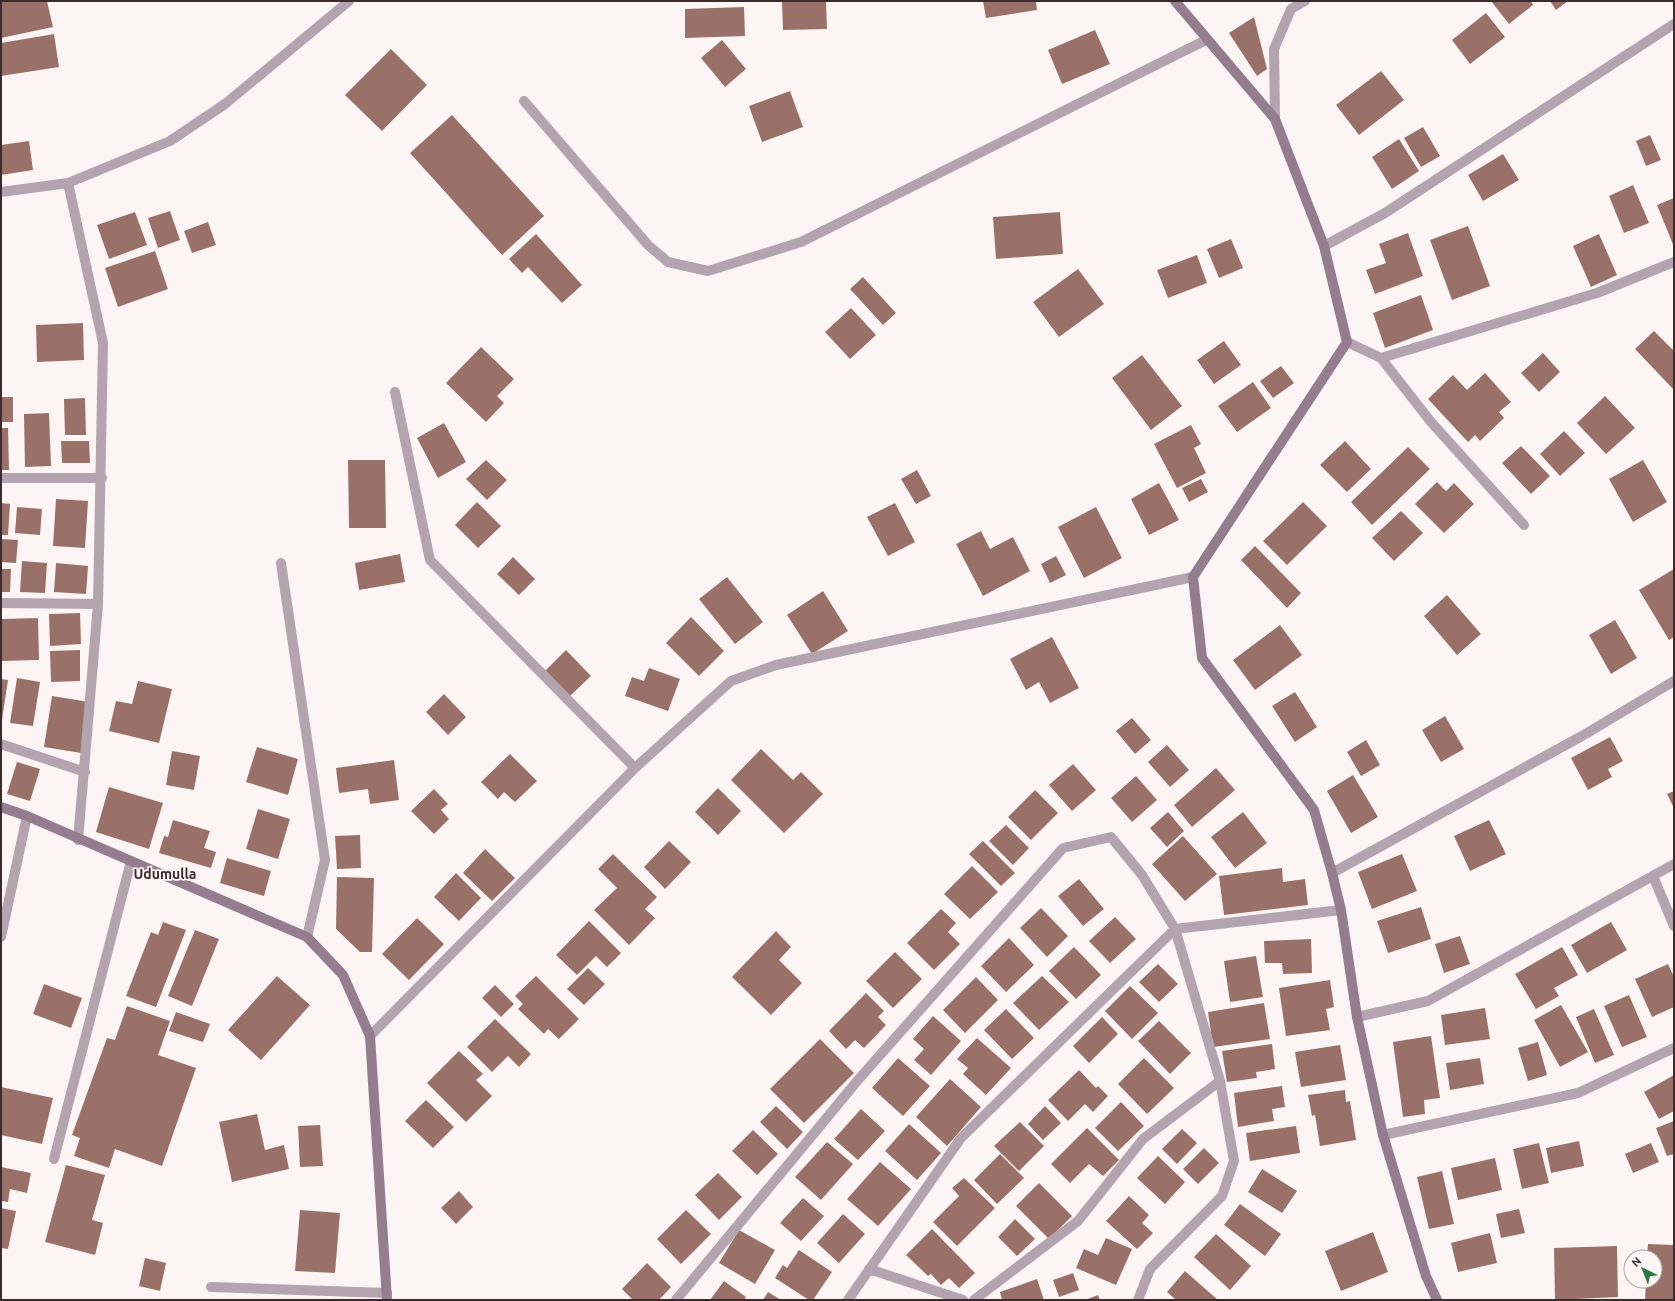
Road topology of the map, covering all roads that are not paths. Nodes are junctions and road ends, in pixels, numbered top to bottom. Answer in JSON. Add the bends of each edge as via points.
{"nodes":[{"id":1,"x":349,"y":1,"type":"edge"},
{"id":2,"x":1175,"y":1,"type":"edge"},
{"id":3,"x":1305,"y":1,"type":"edge"},
{"id":4,"x":1674,"y":24,"type":"edge"},
{"id":5,"x":1206,"y":40,"type":"junction"},
{"id":6,"x":524,"y":101,"type":"dead end"},
{"id":7,"x":1275,"y":119,"type":"junction"},
{"id":8,"x":68,"y":183,"type":"junction"},
{"id":9,"x":1,"y":192,"type":"edge"},
{"id":10,"x":1324,"y":246,"type":"junction"},
{"id":11,"x":1674,"y":262,"type":"edge"},
{"id":12,"x":1347,"y":342,"type":"junction"},
{"id":13,"x":1381,"y":358,"type":"junction"},
{"id":14,"x":395,"y":392,"type":"dead end"},
{"id":15,"x":1,"y":478,"type":"edge"},
{"id":16,"x":102,"y":478,"type":"junction"},
{"id":17,"x":1524,"y":525,"type":"dead end"},
{"id":18,"x":281,"y":564,"type":"dead end"},
{"id":19,"x":1193,"y":577,"type":"junction"},
{"id":20,"x":1,"y":604,"type":"edge"},
{"id":21,"x":98,"y":604,"type":"junction"},
{"id":22,"x":1674,"y":681,"type":"edge"},
{"id":23,"x":1,"y":744,"type":"edge"},
{"id":24,"x":635,"y":768,"type":"junction"},
{"id":25,"x":85,"y":772,"type":"junction"},
{"id":26,"x":1,"y":807,"type":"edge"},
{"id":27,"x":27,"y":816,"type":"junction"},
{"id":28,"x":78,"y":840,"type":"junction"},
{"id":29,"x":131,"y":861,"type":"junction"},
{"id":30,"x":1674,"y":864,"type":"edge"},
{"id":31,"x":1332,"y":873,"type":"junction"},
{"id":32,"x":1654,"y":876,"type":"junction"},
{"id":33,"x":1341,"y":910,"type":"junction"},
{"id":34,"x":1674,"y":926,"type":"edge"},
{"id":35,"x":1175,"y":929,"type":"junction"},
{"id":36,"x":1,"y":937,"type":"edge"},
{"id":37,"x":307,"y":937,"type":"junction"},
{"id":38,"x":1357,"y":1017,"type":"junction"},
{"id":39,"x":370,"y":1036,"type":"junction"},
{"id":40,"x":1674,"y":1048,"type":"edge"},
{"id":41,"x":1220,"y":1081,"type":"junction"},
{"id":42,"x":1383,"y":1135,"type":"junction"},
{"id":43,"x":54,"y":1159,"type":"dead end"},
{"id":44,"x":869,"y":1269,"type":"junction"},
{"id":45,"x":211,"y":1287,"type":"dead end"},
{"id":46,"x":387,"y":1296,"type":"edge"},
{"id":47,"x":676,"y":1300,"type":"edge"},
{"id":48,"x":848,"y":1300,"type":"edge"},
{"id":49,"x":963,"y":1300,"type":"edge"},
{"id":50,"x":974,"y":1300,"type":"edge"},
{"id":51,"x":1138,"y":1300,"type":"edge"},
{"id":52,"x":1437,"y":1300,"type":"edge"}],
"edges":[{"from":1,"to":8,"type":"street","via":[[225,104],[170,141]]},
{"from":2,"to":5,"type":"street"},
{"from":3,"to":7,"type":"street","via":[[1291,9],[1274,49]]},
{"from":4,"to":10,"type":"street","via":[[1385,213]]},
{"from":5,"to":6,"type":"street","via":[[801,242],[708,271],[668,262],[648,245]]},
{"from":5,"to":7,"type":"street"},
{"from":7,"to":10,"type":"street"},
{"from":8,"to":9,"type":"street"},
{"from":8,"to":16,"type":"street","via":[[103,343]]},
{"from":10,"to":12,"type":"street"},
{"from":11,"to":13,"type":"street","via":[[1597,294]]},
{"from":12,"to":13,"type":"street"},
{"from":12,"to":19,"type":"street"},
{"from":13,"to":17,"type":"street","via":[[1431,422]]},
{"from":14,"to":24,"type":"street","via":[[430,560]]},
{"from":15,"to":16,"type":"street"},
{"from":16,"to":21,"type":"street"},
{"from":18,"to":37,"type":"street","via":[[325,860]]},
{"from":19,"to":24,"type":"street","via":[[776,665],[731,681]]},
{"from":19,"to":31,"type":"street","via":[[1202,658],[1314,810]]},
{"from":20,"to":21,"type":"street"},
{"from":21,"to":25,"type":"street"},
{"from":22,"to":31,"type":"street","via":[[1582,736]]},
{"from":23,"to":25,"type":"street"},
{"from":24,"to":39,"type":"street"},
{"from":25,"to":28,"type":"street"},
{"from":26,"to":27,"type":"street"},
{"from":27,"to":28,"type":"street"},
{"from":27,"to":36,"type":"street"},
{"from":28,"to":29,"type":"street"},
{"from":29,"to":37,"type":"street"},
{"from":29,"to":43,"type":"street"},
{"from":30,"to":32,"type":"street"},
{"from":31,"to":33,"type":"street"},
{"from":32,"to":34,"type":"street"},
{"from":32,"to":38,"type":"street","via":[[1428,1001]]},
{"from":33,"to":35,"type":"street"},
{"from":33,"to":38,"type":"street"},
{"from":35,"to":41,"type":"street"},
{"from":35,"to":44,"type":"street","via":[[961,1138]]},
{"from":35,"to":47,"type":"street","via":[[1142,875],[1111,837],[1063,848],[858,1080]]},
{"from":37,"to":39,"type":"street","via":[[343,975]]},
{"from":38,"to":42,"type":"street"},
{"from":39,"to":46,"type":"street"},
{"from":40,"to":42,"type":"street","via":[[1578,1093]]},
{"from":41,"to":50,"type":"street","via":[[1143,1139],[1078,1221]]},
{"from":41,"to":51,"type":"street","via":[[1234,1161],[1222,1196],[1150,1269]]},
{"from":42,"to":52,"type":"street","via":[[1426,1276]]},
{"from":44,"to":48,"type":"street"},
{"from":44,"to":49,"type":"street"},
{"from":45,"to":46,"type":"street"}]}
